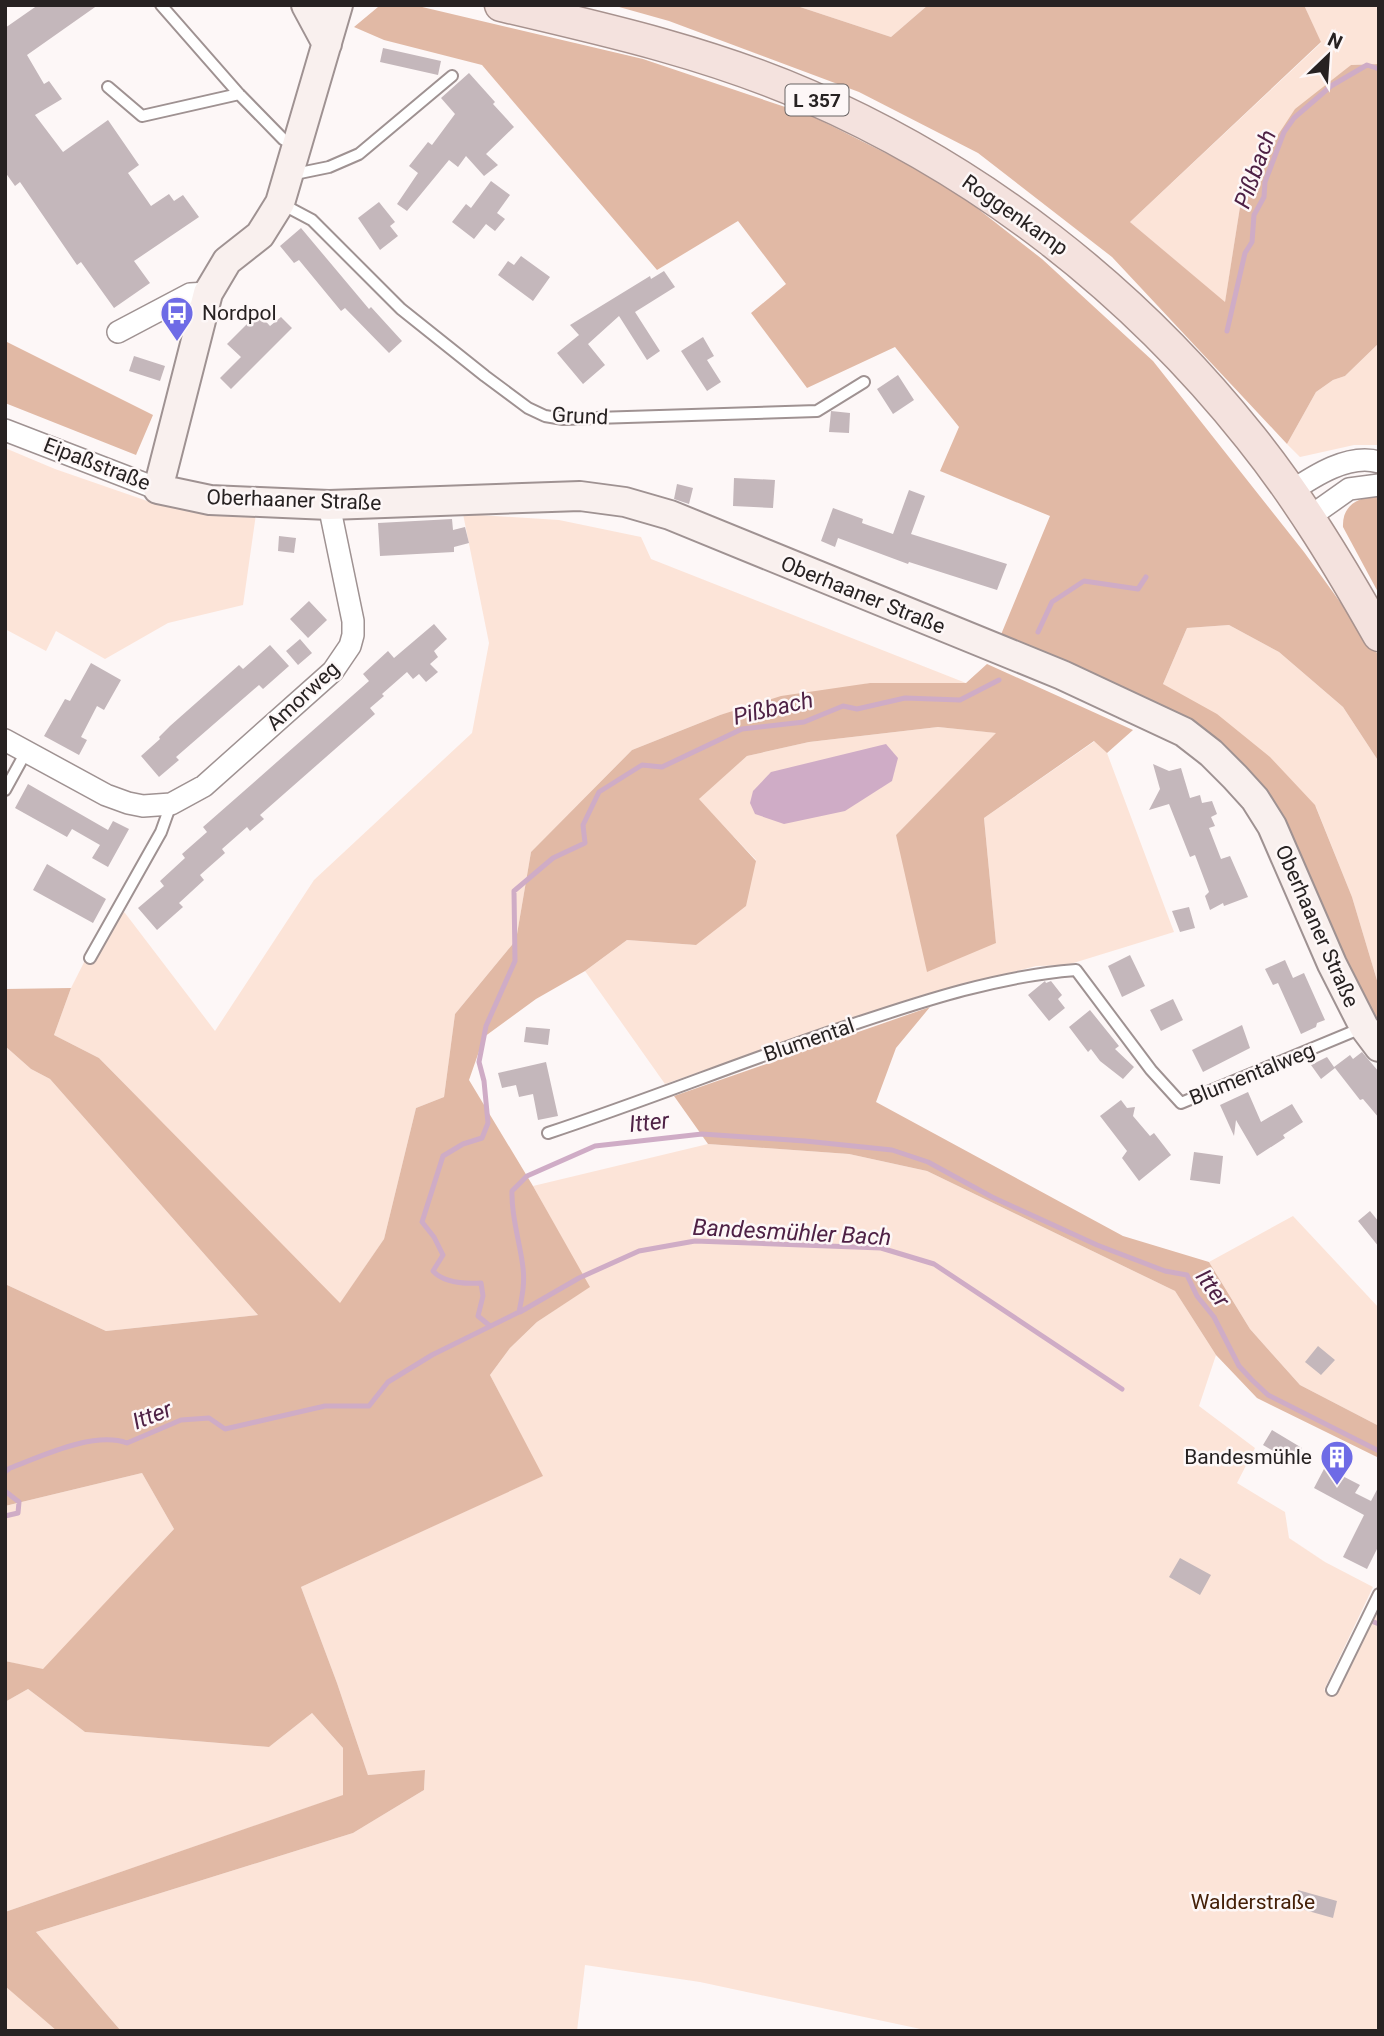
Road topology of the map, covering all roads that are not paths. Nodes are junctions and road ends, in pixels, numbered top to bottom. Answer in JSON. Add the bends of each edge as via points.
{"nodes":[{"id":1,"x":161,"y":5,"type":"edge"},
{"id":2,"x":306,"y":5,"type":"edge"},
{"id":3,"x":338,"y":5,"type":"edge"},
{"id":4,"x":500,"y":5,"type":"edge"},
{"id":5,"x":327,"y":44,"type":"junction"},
{"id":6,"x":452,"y":76,"type":"dead end"},
{"id":7,"x":108,"y":87,"type":"dead end"},
{"id":8,"x":239,"y":94,"type":"junction"},
{"id":9,"x":298,"y":147,"type":"junction"},
{"id":10,"x":290,"y":175,"type":"junction"},
{"id":11,"x":280,"y":203,"type":"junction"},
{"id":12,"x":208,"y":293,"type":"junction"},
{"id":13,"x":118,"y":332,"type":"dead end"},
{"id":14,"x":864,"y":382,"type":"dead end"},
{"id":15,"x":5,"y":430,"type":"edge"},
{"id":16,"x":1379,"y":462,"type":"edge"},
{"id":17,"x":1379,"y":485,"type":"edge"},
{"id":18,"x":158,"y":489,"type":"junction"},
{"id":19,"x":1290,"y":492,"type":"junction"},
{"id":20,"x":329,"y":505,"type":"junction"},
{"id":21,"x":1308,"y":518,"type":"junction"},
{"id":22,"x":1378,"y":633,"type":"edge"},
{"id":23,"x":5,"y":740,"type":"edge"},
{"id":24,"x":26,"y":752,"type":"junction"},
{"id":25,"x":5,"y":790,"type":"edge"},
{"id":26,"x":171,"y":804,"type":"junction"},
{"id":27,"x":90,"y":958,"type":"dead end"},
{"id":28,"x":1076,"y":970,"type":"joint"},
{"id":29,"x":1371,"y":1037,"type":"edge"},
{"id":30,"x":548,"y":1133,"type":"dead end"},
{"id":31,"x":1379,"y":1594,"type":"edge"},
{"id":32,"x":1332,"y":1690,"type":"dead end"}],
"edges":[{"from":1,"to":8,"type":"lane"},
{"from":2,"to":5,"type":"street"},
{"from":3,"to":5,"type":"street","name":"Eipaßstraße"},
{"from":4,"to":19,"type":"main road","name":"Roggenkamp","number":"L 357","via":[[620,33],[758,76],[844,112],[959,175],[1073,256],[1152,327],[1211,389]]},
{"from":5,"to":9,"type":"street","name":"Eipaßstraße"},
{"from":6,"to":10,"type":"lane","via":[[359,153],[329,167]]},
{"from":7,"to":8,"type":"lane","via":[[142,116]]},
{"from":8,"to":9,"type":"lane","via":[[283,139]]},
{"from":9,"to":10,"type":"street","name":"Eipaßstraße"},
{"from":10,"to":11,"type":"street","name":"Eipaßstraße"},
{"from":11,"to":12,"type":"street","name":"Eipaßstraße","via":[[260,234],[227,261]]},
{"from":11,"to":14,"type":"lane","name":"Grund","via":[[312,220],[422,326],[517,400],[545,416],[577,419],[817,411]]},
{"from":12,"to":13,"type":"street","via":[[190,294]]},
{"from":12,"to":18,"type":"street","name":"Eipaßstraße"},
{"from":15,"to":18,"type":"street","name":"Eipaßstraße"},
{"from":16,"to":19,"type":"street","via":[[1355,460]]},
{"from":17,"to":21,"type":"street","via":[[1349,489]]},
{"from":18,"to":20,"type":"street","name":"Oberhaaner Straße","via":[[211,500]]},
{"from":19,"to":21,"type":"main road","name":"Roggenkamp","number":"L 357"},
{"from":20,"to":26,"type":"street","name":"Amorweg","via":[[353,621],[344,658],[204,786]]},
{"from":20,"to":29,"type":"street","name":"Oberhaaner Straße","via":[[564,495],[607,498],[647,508],[1062,675],[1184,732],[1235,777],[1272,826],[1332,964]]},
{"from":21,"to":22,"type":"main road","name":"Roggenkamp","number":"L 357"},
{"from":23,"to":24,"type":"street","name":"Amorweg"},
{"from":24,"to":25,"type":"lane"},
{"from":24,"to":26,"type":"street","name":"Amorweg","via":[[128,803]]},
{"from":26,"to":27,"type":"lane","via":[[161,831]]},
{"from":28,"to":29,"type":"lane","name":"Blumentalweg","via":[[1181,1103]]},
{"from":28,"to":30,"type":"lane","name":"Blumental","via":[[1020,976],[877,1016]]},
{"from":31,"to":32,"type":"lane"}]}
